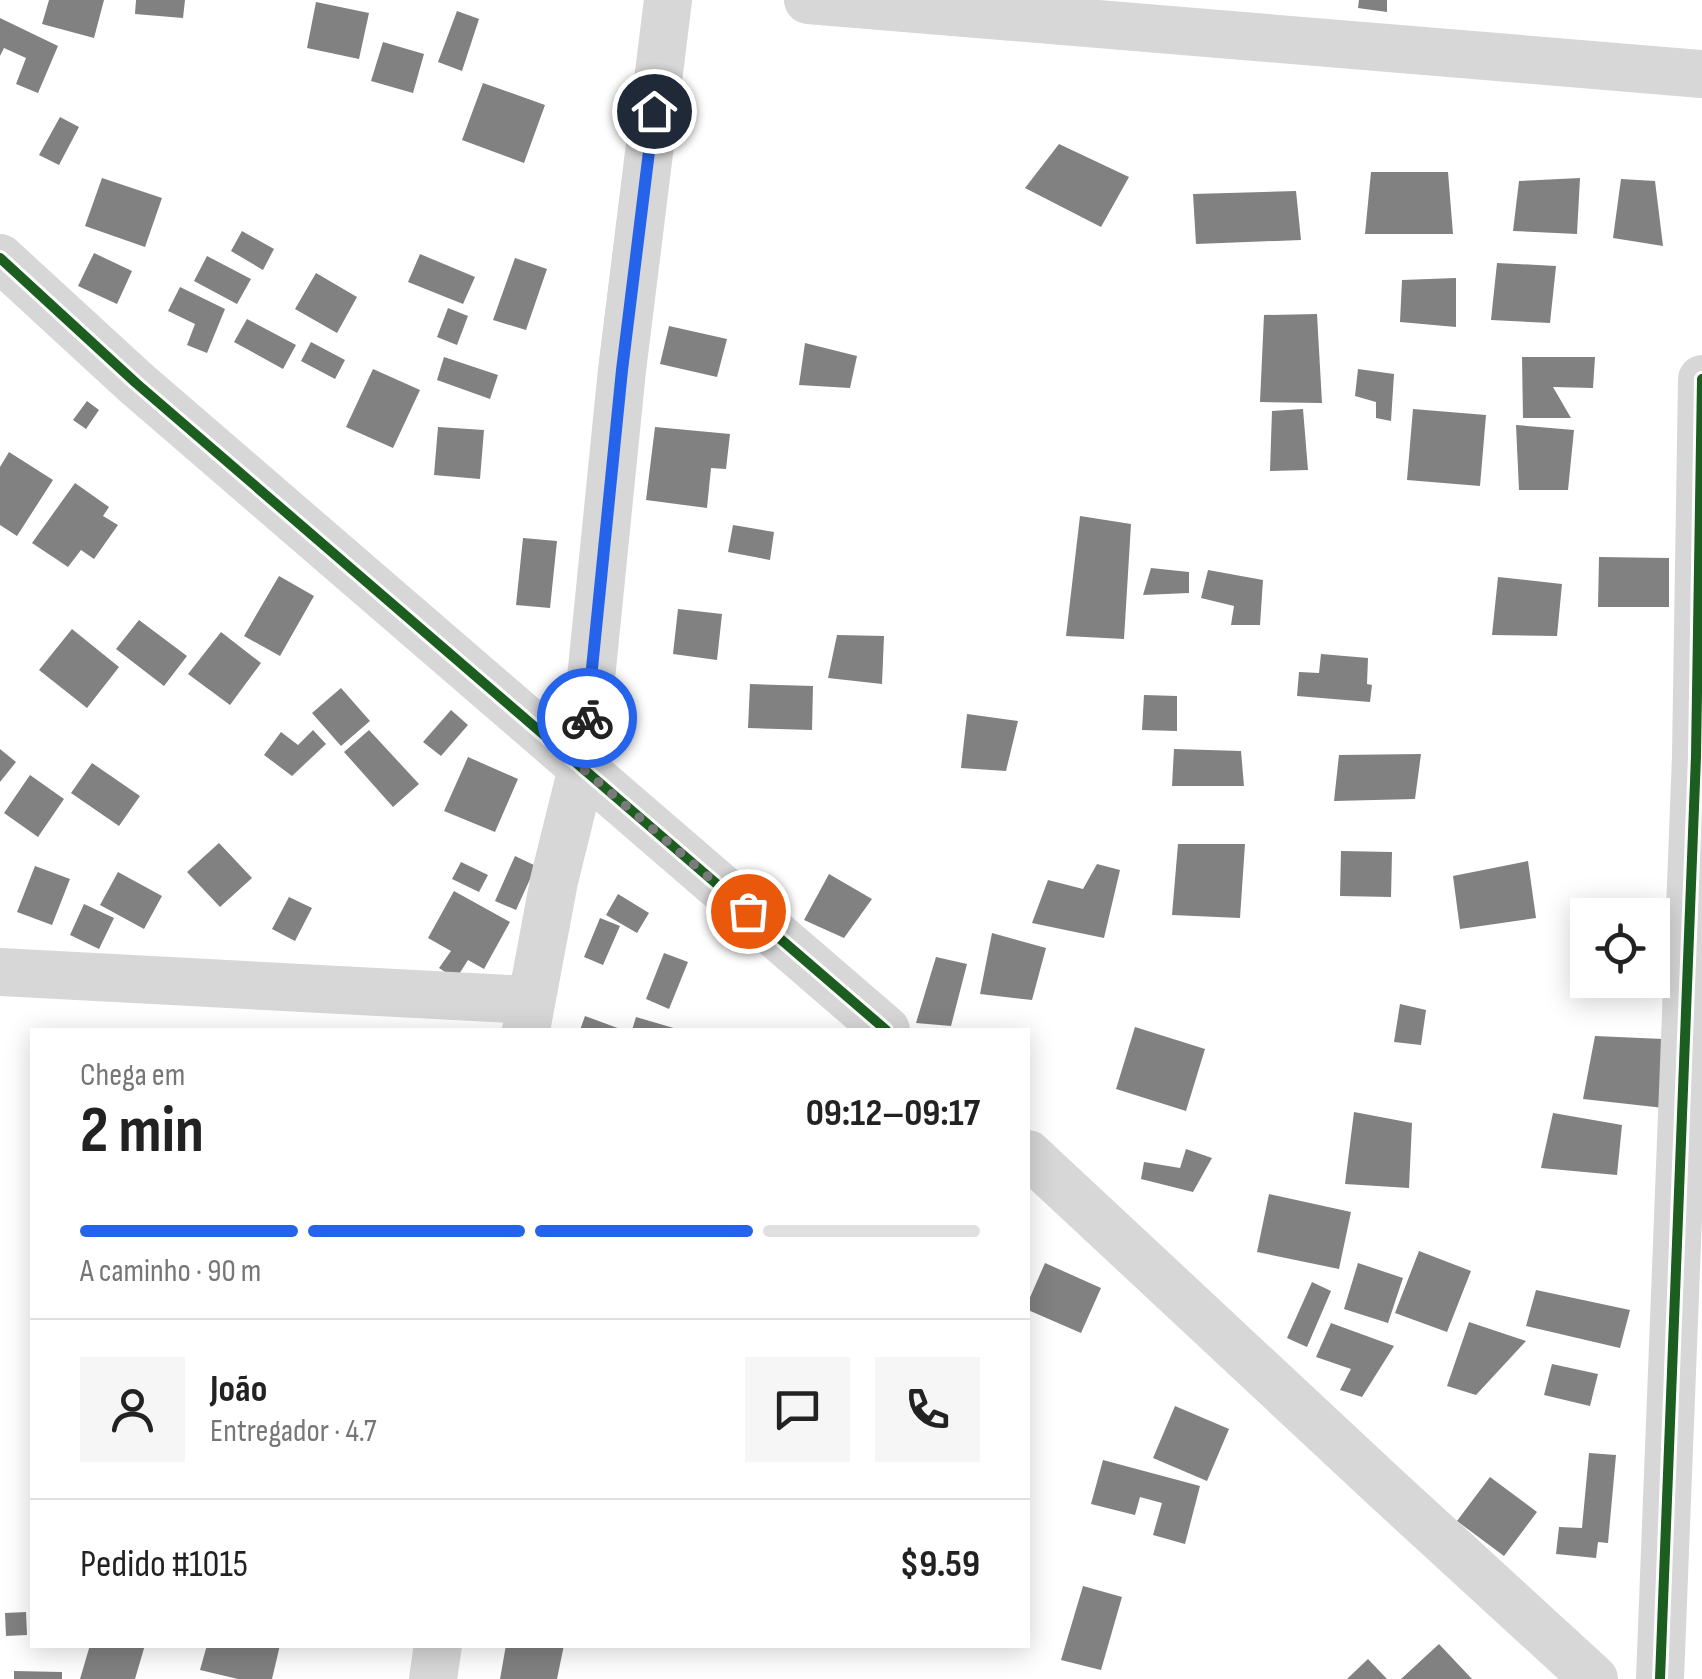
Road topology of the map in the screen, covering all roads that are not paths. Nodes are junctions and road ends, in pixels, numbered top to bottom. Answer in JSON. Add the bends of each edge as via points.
{"nodes":[{"id":1,"x":668,"y":0,"type":"edge"},
{"id":2,"x":808,"y":0,"type":"edge"},
{"id":3,"x":1702,"y":74,"type":"edge"},
{"id":4,"x":0,"y":258,"type":"edge"},
{"id":5,"x":1702,"y":378,"type":"edge"},
{"id":6,"x":1699,"y":756,"type":"edge"},
{"id":7,"x":582,"y":768,"type":"junction"},
{"id":8,"x":0,"y":972,"type":"edge"},
{"id":9,"x":528,"y":1015,"type":"edge"},
{"id":10,"x":884,"y":1028,"type":"edge"},
{"id":11,"x":1030,"y":1156,"type":"edge"},
{"id":12,"x":438,"y":1648,"type":"edge"},
{"id":13,"x":433,"y":1679,"type":"edge"},
{"id":14,"x":1594,"y":1679,"type":"edge"},
{"id":15,"x":1660,"y":1679,"type":"edge"}],
"edges":[{"from":1,"to":7,"type":"street"},
{"from":2,"to":3,"type":"street"},
{"from":4,"to":7,"type":"street"},
{"from":5,"to":6,"type":"street"},
{"from":6,"to":15,"type":"street"},
{"from":7,"to":9,"type":"street"},
{"from":7,"to":10,"type":"street"},
{"from":8,"to":9,"type":"street"},
{"from":11,"to":14,"type":"street"},
{"from":12,"to":13,"type":"street"}]}
